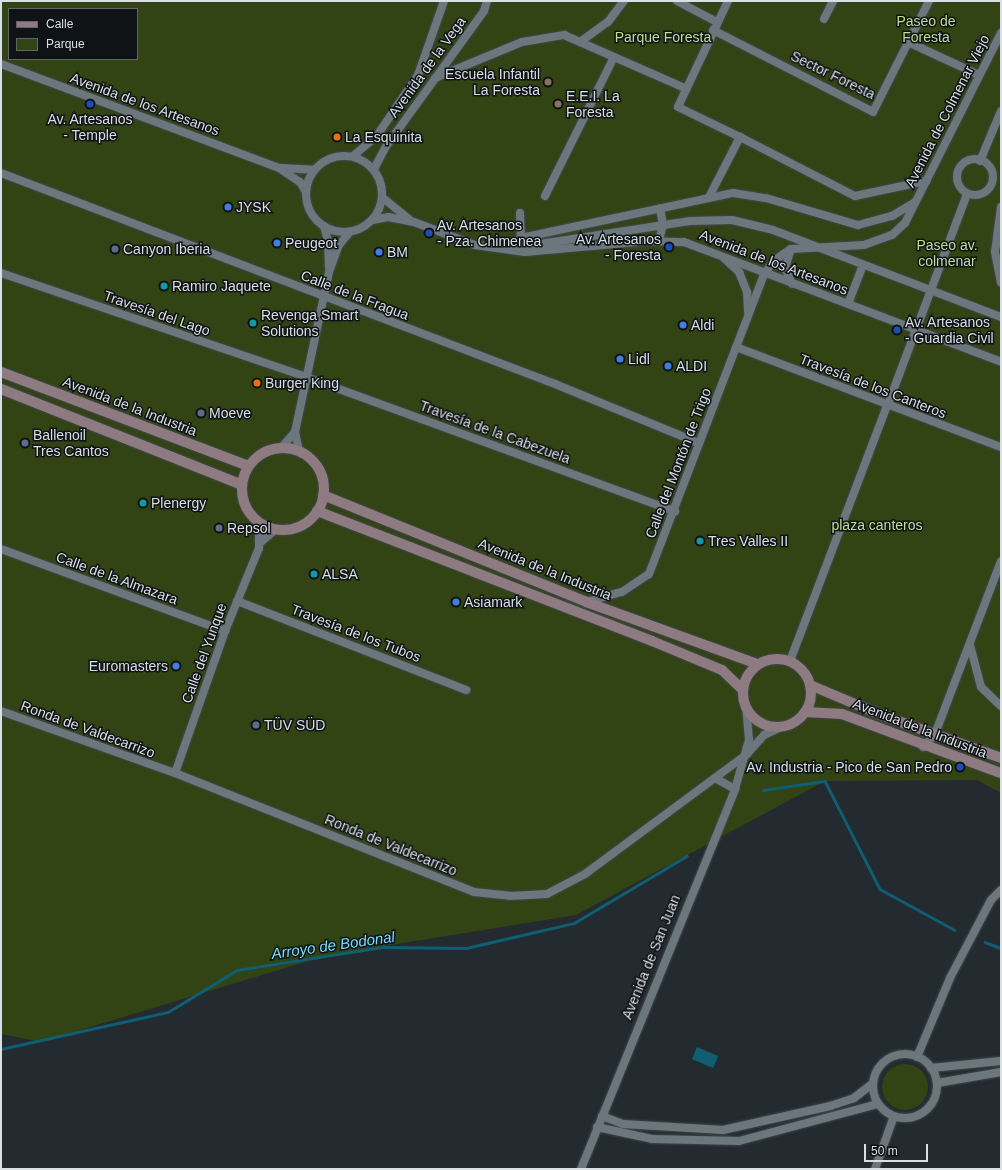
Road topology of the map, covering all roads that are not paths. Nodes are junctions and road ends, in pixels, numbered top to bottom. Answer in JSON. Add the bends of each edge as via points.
{"nodes":[{"id":1,"x":444,"y":1,"type":"edge"},
{"id":2,"x":487,"y":1,"type":"edge"},
{"id":3,"x":624,"y":1,"type":"edge"},
{"id":4,"x":677,"y":1,"type":"edge"},
{"id":5,"x":728,"y":1,"type":"edge"},
{"id":6,"x":833,"y":1,"type":"edge"},
{"id":7,"x":929,"y":1,"type":"edge"},
{"id":8,"x":824,"y":19,"type":"dead end"},
{"id":9,"x":715,"y":26,"type":"junction"},
{"id":10,"x":1001,"y":33,"type":"edge"},
{"id":11,"x":580,"y":42,"type":"junction"},
{"id":12,"x":908,"y":42,"type":"junction"},
{"id":13,"x":614,"y":57,"type":"junction"},
{"id":14,"x":1,"y":64,"type":"edge"},
{"id":15,"x":980,"y":75,"type":"junction"},
{"id":16,"x":435,"y":78,"type":"junction"},
{"id":17,"x":687,"y":89,"type":"junction"},
{"id":18,"x":1001,"y":111,"type":"edge"},
{"id":19,"x":740,"y":137,"type":"junction"},
{"id":20,"x":353,"y":156,"type":"junction"},
{"id":21,"x":980,"y":160,"type":"junction"},
{"id":22,"x":279,"y":168,"type":"junction"},
{"id":23,"x":374,"y":169,"type":"junction"},
{"id":24,"x":314,"y":170,"type":"junction"},
{"id":25,"x":1,"y":173,"type":"edge"},
{"id":26,"x":926,"y":181,"type":"junction"},
{"id":27,"x":306,"y":192,"type":"junction"},
{"id":28,"x":968,"y":194,"type":"junction"},
{"id":29,"x":545,"y":196,"type":"dead end"},
{"id":30,"x":709,"y":197,"type":"junction"},
{"id":31,"x":383,"y":198,"type":"junction"},
{"id":32,"x":916,"y":202,"type":"junction"},
{"id":33,"x":660,"y":208,"type":"junction"},
{"id":34,"x":1001,"y":208,"type":"edge"},
{"id":35,"x":520,"y":213,"type":"dead end"},
{"id":36,"x":373,"y":220,"type":"junction"},
{"id":37,"x":999,"y":220,"type":"edge"},
{"id":38,"x":414,"y":222,"type":"junction"},
{"id":39,"x":663,"y":225,"type":"junction"},
{"id":40,"x":324,"y":226,"type":"junction"},
{"id":41,"x":350,"y":232,"type":"junction"},
{"id":42,"x":521,"y":238,"type":"junction"},
{"id":43,"x":658,"y":240,"type":"junction"},
{"id":44,"x":814,"y":246,"type":"junction"},
{"id":45,"x":504,"y":249,"type":"junction"},
{"id":46,"x":791,"y":249,"type":"junction"},
{"id":47,"x":720,"y":253,"type":"junction"},
{"id":48,"x":863,"y":265,"type":"junction"},
{"id":49,"x":329,"y":272,"type":"junction"},
{"id":50,"x":1,"y":273,"type":"edge"},
{"id":51,"x":764,"y":274,"type":"junction"},
{"id":52,"x":1001,"y":282,"type":"edge"},
{"id":53,"x":792,"y":284,"type":"junction"},
{"id":54,"x":930,"y":291,"type":"junction"},
{"id":55,"x":324,"y":297,"type":"junction"},
{"id":56,"x":848,"y":304,"type":"junction"},
{"id":57,"x":749,"y":315,"type":"junction"},
{"id":58,"x":1001,"y":318,"type":"edge"},
{"id":59,"x":916,"y":329,"type":"junction"},
{"id":60,"x":736,"y":347,"type":"junction"},
{"id":61,"x":1001,"y":362,"type":"edge"},
{"id":62,"x":1,"y":372,"type":"edge"},
{"id":63,"x":306,"y":377,"type":"junction"},
{"id":64,"x":1,"y":389,"type":"edge"},
{"id":65,"x":888,"y":403,"type":"junction"},
{"id":66,"x":295,"y":432,"type":"junction"},
{"id":67,"x":699,"y":443,"type":"junction"},
{"id":68,"x":1001,"y":447,"type":"edge"},
{"id":69,"x":281,"y":448,"type":"junction"},
{"id":70,"x":299,"y":451,"type":"junction"},
{"id":71,"x":248,"y":466,"type":"junction"},
{"id":72,"x":242,"y":485,"type":"junction"},
{"id":73,"x":323,"y":495,"type":"junction"},
{"id":74,"x":317,"y":511,"type":"junction"},
{"id":75,"x":675,"y":511,"type":"junction"},
{"id":76,"x":259,"y":522,"type":"junction"},
{"id":77,"x":276,"y":529,"type":"junction"},
{"id":78,"x":261,"y":542,"type":"junction"},
{"id":79,"x":1,"y":549,"type":"edge"},
{"id":80,"x":1001,"y":561,"type":"edge"},
{"id":81,"x":237,"y":601,"type":"junction"},
{"id":82,"x":586,"y":602,"type":"junction"},
{"id":83,"x":225,"y":631,"type":"junction"},
{"id":84,"x":970,"y":643,"type":"junction"},
{"id":85,"x":790,"y":661,"type":"junction"},
{"id":86,"x":757,"y":664,"type":"junction"},
{"id":87,"x":810,"y":685,"type":"junction"},
{"id":88,"x":742,"y":689,"type":"junction"},
{"id":89,"x":466,"y":690,"type":"dead end"},
{"id":90,"x":1001,"y":706,"type":"edge"},
{"id":91,"x":746,"y":708,"type":"junction"},
{"id":92,"x":1,"y":711,"type":"edge"},
{"id":93,"x":805,"y":712,"type":"junction"},
{"id":94,"x":783,"y":726,"type":"junction"},
{"id":95,"x":935,"y":734,"type":"junction"},
{"id":96,"x":923,"y":747,"type":"junction"},
{"id":97,"x":747,"y":754,"type":"junction"},
{"id":98,"x":1001,"y":758,"type":"edge"},
{"id":99,"x":175,"y":773,"type":"junction"},
{"id":100,"x":1001,"y":773,"type":"edge"},
{"id":101,"x":715,"y":778,"type":"junction"},
{"id":102,"x":734,"y":789,"type":"junction"},
{"id":103,"x":1001,"y":890,"type":"edge"},
{"id":104,"x":917,"y":1057,"type":"junction"},
{"id":105,"x":1001,"y":1061,"type":"edge"},
{"id":106,"x":931,"y":1068,"type":"junction"},
{"id":107,"x":1001,"y":1072,"type":"edge"},
{"id":108,"x":873,"y":1083,"type":"junction"},
{"id":109,"x":937,"y":1083,"type":"junction"},
{"id":110,"x":878,"y":1104,"type":"junction"},
{"id":111,"x":602,"y":1116,"type":"junction"},
{"id":112,"x":894,"y":1116,"type":"junction"},
{"id":113,"x":597,"y":1127,"type":"junction"},
{"id":114,"x":581,"y":1169,"type":"edge"},
{"id":115,"x":875,"y":1169,"type":"edge"}],
"edges":[{"from":1,"to":20,"type":"street","name":"Avenida de la Vega","via":[[418,75],[376,136]]},
{"from":2,"to":16,"type":"street","name":"Avenida de la Vega","via":[[484,11]]},
{"from":3,"to":11,"type":"street","via":[[608,22]]},
{"from":4,"to":9,"type":"street"},
{"from":5,"to":9,"type":"street"},
{"from":6,"to":8,"type":"street"},
{"from":7,"to":12,"type":"street","name":"Sector Foresta"},
{"from":9,"to":12,"type":"street","name":"Sector Foresta","via":[[873,112]]},
{"from":9,"to":17,"type":"street"},
{"from":10,"to":15,"type":"street","name":"Avenida de Colmenar Viejo"},
{"from":11,"to":13,"type":"street"},
{"from":11,"to":16,"type":"street","via":[[564,35],[522,42]]},
{"from":12,"to":15,"type":"street"},
{"from":13,"to":17,"type":"street"},
{"from":13,"to":29,"type":"street"},
{"from":14,"to":22,"type":"street","name":"Avenida de los Artesanos"},
{"from":15,"to":26,"type":"street","name":"Avenida de Colmenar Viejo"},
{"from":16,"to":23,"type":"street","name":"Avenida de la Vega","via":[[387,145]]},
{"from":17,"to":19,"type":"street","via":[[678,107]]},
{"from":18,"to":21,"type":"street"},
{"from":19,"to":26,"type":"street","via":[[855,196]]},
{"from":19,"to":30,"type":"street"},
{"from":20,"to":23,"type":"street"},
{"from":20,"to":24,"type":"street","via":[[332,158]]},
{"from":21,"to":28,"type":"street","via":[[967,161],[958,171],[958,184]]},
{"from":21,"to":28,"type":"street","via":[[989,167],[991,184],[984,193]]},
{"from":22,"to":24,"type":"street","name":"Avenida de los Artesanos"},
{"from":22,"to":27,"type":"street","name":"Avenida de los Artesanos","via":[[300,182]]},
{"from":23,"to":31,"type":"street"},
{"from":24,"to":27,"type":"street"},
{"from":25,"to":55,"type":"street","name":"Calle de la Fragua"},
{"from":26,"to":32,"type":"street","name":"Avenida de Colmenar Viejo"},
{"from":27,"to":40,"type":"street","via":[[310,212]]},
{"from":28,"to":54,"type":"street"},
{"from":30,"to":32,"type":"street","via":[[733,193],[753,195],[858,225],[892,216]]},
{"from":30,"to":33,"type":"street"},
{"from":31,"to":36,"type":"street"},
{"from":31,"to":38,"type":"street","name":"Avenida de los Artesanos"},
{"from":32,"to":44,"type":"street","name":"Avenida de Colmenar Viejo","via":[[905,223],[886,238],[864,245]]},
{"from":33,"to":39,"type":"street"},
{"from":33,"to":42,"type":"street"},
{"from":34,"to":37,"type":"street"},
{"from":35,"to":42,"type":"street"},
{"from":36,"to":38,"type":"street","name":"Avenida de los Artesanos","via":[[388,217]]},
{"from":36,"to":41,"type":"street"},
{"from":37,"to":52,"type":"street","via":[[995,252]]},
{"from":38,"to":45,"type":"street","name":"Avenida de los Artesanos","via":[[475,245]]},
{"from":39,"to":43,"type":"street"},
{"from":39,"to":44,"type":"street","name":"Avenida de los Artesanos","via":[[732,220]]},
{"from":39,"to":45,"type":"street","name":"Avenida de los Artesanos"},
{"from":40,"to":41,"type":"street"},
{"from":40,"to":49,"type":"street","via":[[328,241]]},
{"from":41,"to":49,"type":"street","via":[[339,245]]},
{"from":42,"to":45,"type":"street"},
{"from":43,"to":45,"type":"street","name":"Avenida de los Artesanos","via":[[525,252]]},
{"from":43,"to":47,"type":"street","name":"Avenida de los Artesanos","via":[[684,242]]},
{"from":44,"to":46,"type":"street"},
{"from":44,"to":48,"type":"street","name":"Avenida de los Artesanos"},
{"from":46,"to":51,"type":"street","name":"Calle del Montón de Trigo","via":[[775,260]]},
{"from":46,"to":53,"type":"street","via":[[785,268]]},
{"from":47,"to":51,"type":"street","name":"Avenida de los Artesanos"},
{"from":47,"to":57,"type":"street","via":[[739,272],[747,292]]},
{"from":48,"to":54,"type":"street","name":"Avenida de los Artesanos"},
{"from":48,"to":56,"type":"street"},
{"from":49,"to":55,"type":"street"},
{"from":50,"to":63,"type":"street","name":"Travesía del Lago"},
{"from":51,"to":53,"type":"street","name":"Avenida de los Artesanos"},
{"from":51,"to":57,"type":"street","name":"Calle del Montón de Trigo"},
{"from":53,"to":56,"type":"street","name":"Avenida de los Artesanos"},
{"from":54,"to":58,"type":"street","name":"Avenida de los Artesanos"},
{"from":54,"to":59,"type":"street"},
{"from":55,"to":63,"type":"street"},
{"from":55,"to":67,"type":"street","name":"Calle de la Fragua"},
{"from":56,"to":59,"type":"street","name":"Avenida de los Artesanos"},
{"from":57,"to":60,"type":"street","name":"Calle del Montón de Trigo"},
{"from":59,"to":61,"type":"street","name":"Avenida de los Artesanos"},
{"from":59,"to":65,"type":"street"},
{"from":60,"to":65,"type":"street","name":"Travesía de los Canteros"},
{"from":60,"to":67,"type":"street","name":"Calle del Montón de Trigo"},
{"from":62,"to":71,"type":"street","name":"Avenida de la Industria"},
{"from":63,"to":66,"type":"street"},
{"from":63,"to":75,"type":"street","name":"Travesía de la Cabezuela"},
{"from":64,"to":72,"type":"street"},
{"from":65,"to":68,"type":"street","name":"Travesía de los Canteros"},
{"from":65,"to":85,"type":"street"},
{"from":66,"to":69,"type":"street"},
{"from":66,"to":70,"type":"street"},
{"from":67,"to":75,"type":"street","name":"Calle del Montón de Trigo"},
{"from":69,"to":70,"type":"street"},
{"from":69,"to":71,"type":"street","via":[[257,457]]},
{"from":70,"to":73,"type":"street","via":[[318,469]]},
{"from":71,"to":72,"type":"street"},
{"from":72,"to":76,"type":"street","via":[[243,499]]},
{"from":73,"to":74,"type":"street"},
{"from":73,"to":82,"type":"street","name":"Avenida de la Industria"},
{"from":74,"to":77,"type":"street","via":[[299,526]]},
{"from":74,"to":88,"type":"street","name":"Avenida de la Industria","via":[[722,670]]},
{"from":75,"to":82,"type":"street","name":"Calle del Montón de Trigo","via":[[649,574],[622,592]]},
{"from":76,"to":77,"type":"street"},
{"from":76,"to":78,"type":"street","name":"Calle del Yunque"},
{"from":77,"to":78,"type":"street","name":"Calle del Yunque"},
{"from":78,"to":81,"type":"street","name":"Calle del Yunque"},
{"from":79,"to":83,"type":"street","name":"Calle de la Almazara"},
{"from":80,"to":84,"type":"street"},
{"from":81,"to":83,"type":"street","name":"Calle del Yunque"},
{"from":81,"to":89,"type":"street","name":"Travesía de los Tubos"},
{"from":82,"to":86,"type":"street","name":"Avenida de la Industria"},
{"from":83,"to":99,"type":"street","name":"Calle del Yunque"},
{"from":84,"to":90,"type":"street","via":[[980,687]]},
{"from":84,"to":95,"type":"street"},
{"from":85,"to":86,"type":"street","via":[[773,659]]},
{"from":85,"to":87,"type":"street","via":[[803,670]]},
{"from":86,"to":88,"type":"street","via":[[745,680]]},
{"from":87,"to":93,"type":"street"},
{"from":87,"to":95,"type":"street","name":"Avenida de la Industria"},
{"from":88,"to":91,"type":"street"},
{"from":91,"to":94,"type":"street","via":[[761,723]]},
{"from":91,"to":97,"type":"street","via":[[749,732]]},
{"from":92,"to":99,"type":"street","name":"Ronda de Valdecarrizo"},
{"from":93,"to":94,"type":"street"},
{"from":93,"to":96,"type":"street","name":"Avenida de la Industria","via":[[842,714]]},
{"from":94,"to":97,"type":"street","name":"Ronda de Valdecarrizo","via":[[764,735]]},
{"from":95,"to":96,"type":"street"},
{"from":95,"to":98,"type":"street","name":"Avenida de la Industria"},
{"from":96,"to":100,"type":"street","name":"Avenida de la Industria"},
{"from":97,"to":101,"type":"street","name":"Ronda de Valdecarrizo"},
{"from":97,"to":102,"type":"street","name":"Avenida de San Juan"},
{"from":99,"to":101,"type":"street","name":"Ronda de Valdecarrizo","via":[[474,892],[510,896],[547,894],[585,874]]},
{"from":101,"to":102,"type":"street"},
{"from":102,"to":111,"type":"street","name":"Avenida de San Juan"},
{"from":103,"to":104,"type":"street","via":[[991,900],[950,978]]},
{"from":104,"to":106,"type":"street"},
{"from":104,"to":108,"type":"street","via":[[907,1055],[889,1059],[876,1074]]},
{"from":105,"to":106,"type":"street"},
{"from":106,"to":109,"type":"street"},
{"from":107,"to":109,"type":"street"},
{"from":108,"to":110,"type":"street"},
{"from":108,"to":111,"type":"street","via":[[854,1098],[830,1106],[723,1130],[623,1124]]},
{"from":109,"to":112,"type":"street","via":[[932,1104],[925,1112],[910,1117]]},
{"from":110,"to":112,"type":"street"},
{"from":110,"to":113,"type":"street","via":[[739,1141],[652,1139]]},
{"from":111,"to":113,"type":"street","name":"Avenida de San Juan"},
{"from":112,"to":115,"type":"street"},
{"from":113,"to":114,"type":"street","name":"Avenida de San Juan"}]}
